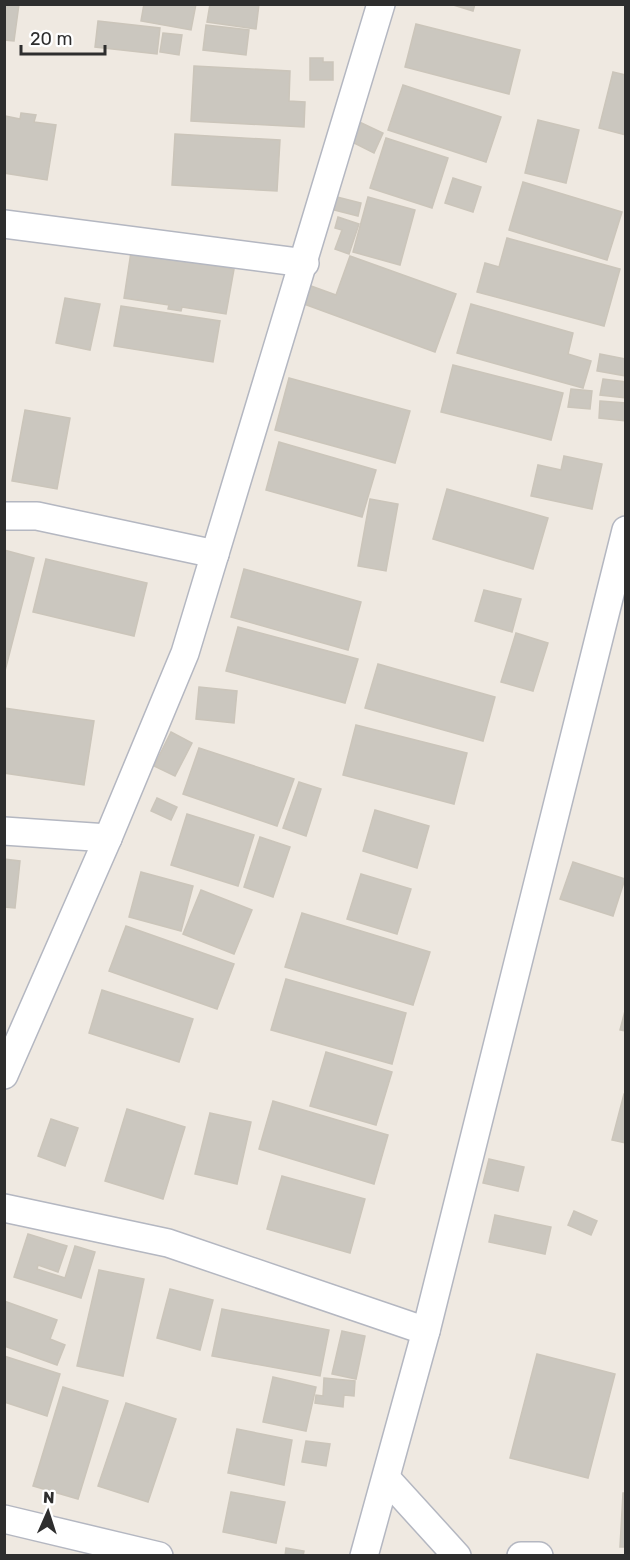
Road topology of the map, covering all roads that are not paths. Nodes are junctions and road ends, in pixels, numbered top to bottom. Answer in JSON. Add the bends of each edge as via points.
{"nodes":[{"id":1,"x":381,"y":4,"type":"edge"},
{"id":2,"x":4,"y":224,"type":"edge"},
{"id":3,"x":305,"y":263,"type":"junction"},
{"id":4,"x":4,"y":516,"type":"edge"},
{"id":5,"x":626,"y":530,"type":"edge"},
{"id":6,"x":215,"y":554,"type":"junction"},
{"id":7,"x":4,"y":831,"type":"edge"},
{"id":8,"x":108,"y":838,"type":"junction"},
{"id":9,"x":4,"y":1075,"type":"edge"},
{"id":10,"x":4,"y":1208,"type":"edge"},
{"id":11,"x":426,"y":1331,"type":"junction"},
{"id":12,"x":387,"y":1479,"type":"junction"},
{"id":13,"x":4,"y":1519,"type":"edge"},
{"id":14,"x":159,"y":1556,"type":"edge"},
{"id":15,"x":364,"y":1556,"type":"edge"},
{"id":16,"x":457,"y":1556,"type":"edge"},
{"id":17,"x":521,"y":1556,"type":"edge"},
{"id":18,"x":539,"y":1556,"type":"edge"}],
"edges":[{"from":1,"to":3,"type":"street"},
{"from":2,"to":3,"type":"street"},
{"from":3,"to":6,"type":"street"},
{"from":4,"to":6,"type":"street","via":[[37,516]]},
{"from":5,"to":11,"type":"street"},
{"from":6,"to":8,"type":"street","via":[[185,653]]},
{"from":7,"to":8,"type":"street"},
{"from":8,"to":9,"type":"street"},
{"from":10,"to":11,"type":"street","via":[[168,1243]]},
{"from":11,"to":12,"type":"street"},
{"from":12,"to":15,"type":"street"},
{"from":12,"to":16,"type":"street"},
{"from":13,"to":14,"type":"street"},
{"from":17,"to":18,"type":"street"}]}
